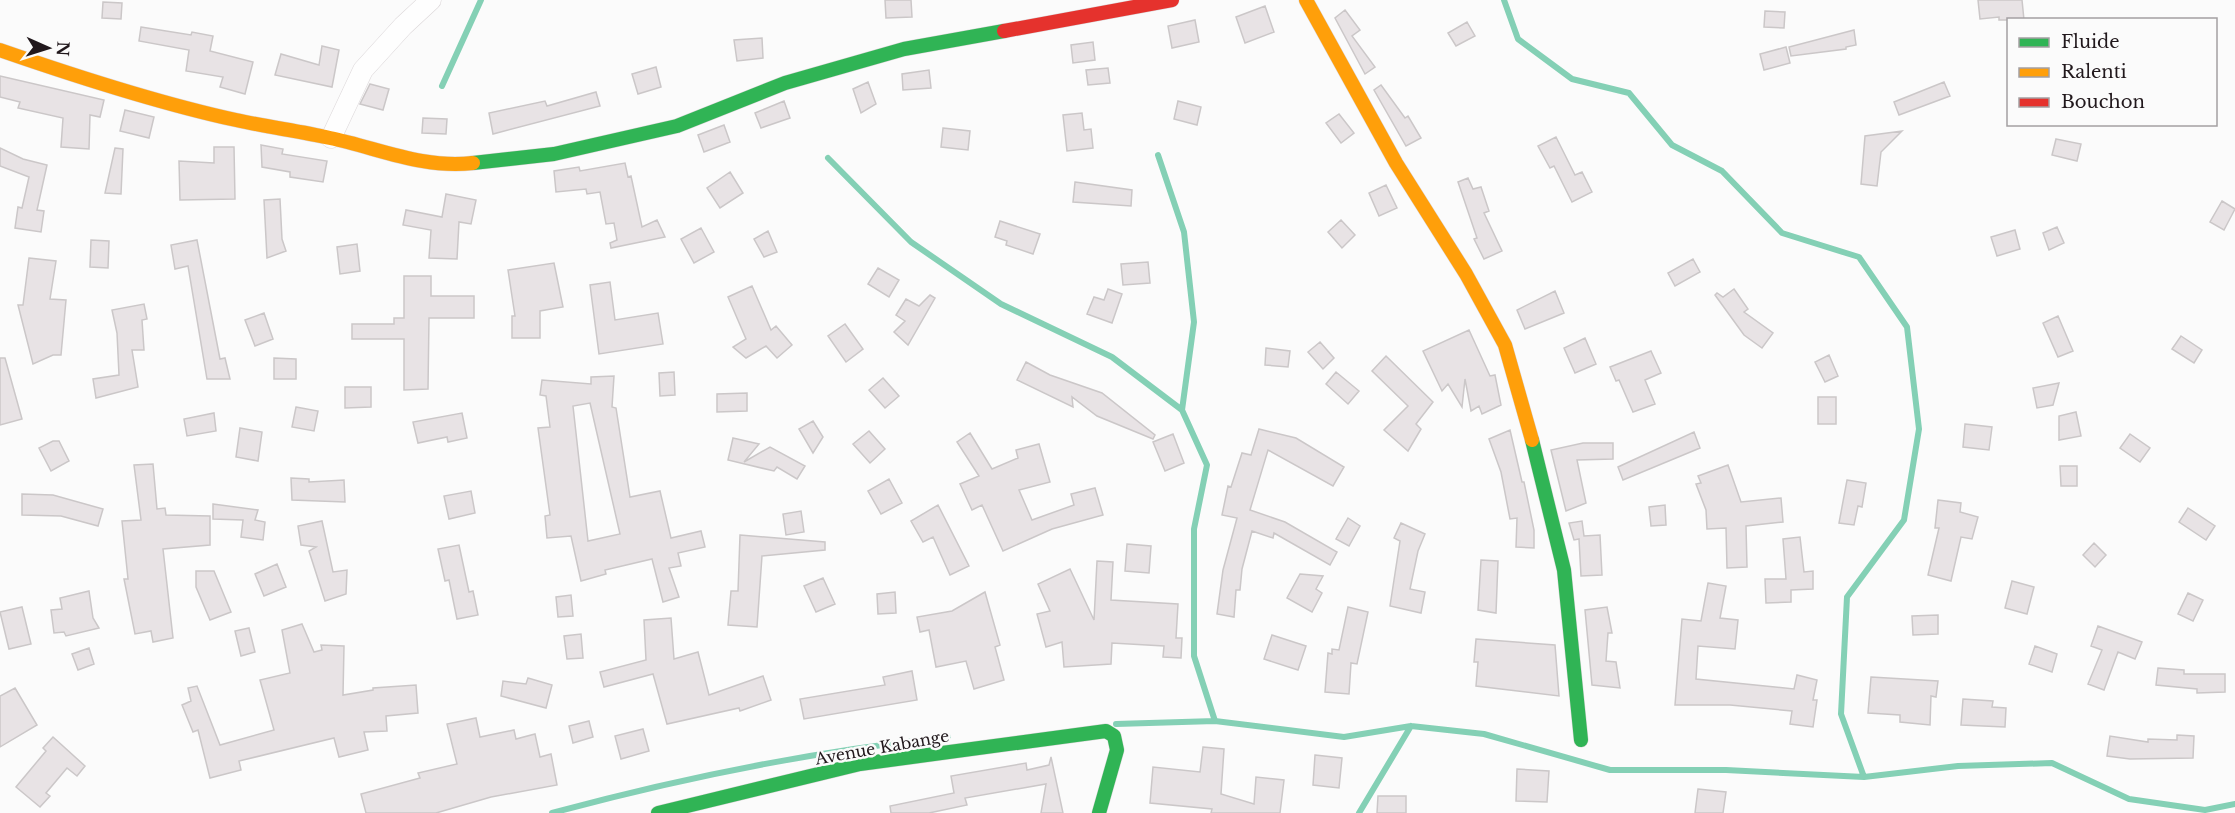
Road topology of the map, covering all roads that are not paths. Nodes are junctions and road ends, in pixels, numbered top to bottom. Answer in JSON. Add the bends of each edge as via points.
{"nodes":[{"id":1,"x":431,"y":0,"type":"edge"},
{"id":2,"x":1172,"y":0,"type":"edge"},
{"id":3,"x":1306,"y":0,"type":"edge"},
{"id":4,"x":0,"y":50,"type":"edge"},
{"id":5,"x":331,"y":138,"type":"junction"},
{"id":6,"x":1581,"y":740,"type":"dead end"},
{"id":7,"x":658,"y":813,"type":"edge"},
{"id":8,"x":1099,"y":813,"type":"edge"}],
"edges":[{"from":1,"to":5,"type":"street","via":[[363,70]]},
{"from":2,"to":5,"type":"street","via":[[904,49],[785,82],[677,126],[555,154],[457,165],[420,162]]},
{"from":3,"to":6,"type":"street","via":[[1396,163],[1466,274],[1505,345],[1564,570]]},
{"from":4,"to":5,"type":"street","via":[[187,108]]},
{"from":7,"to":8,"type":"street","name":"Avenue Kabange","via":[[860,764],[1106,731],[1114,736],[1117,750]]}]}
